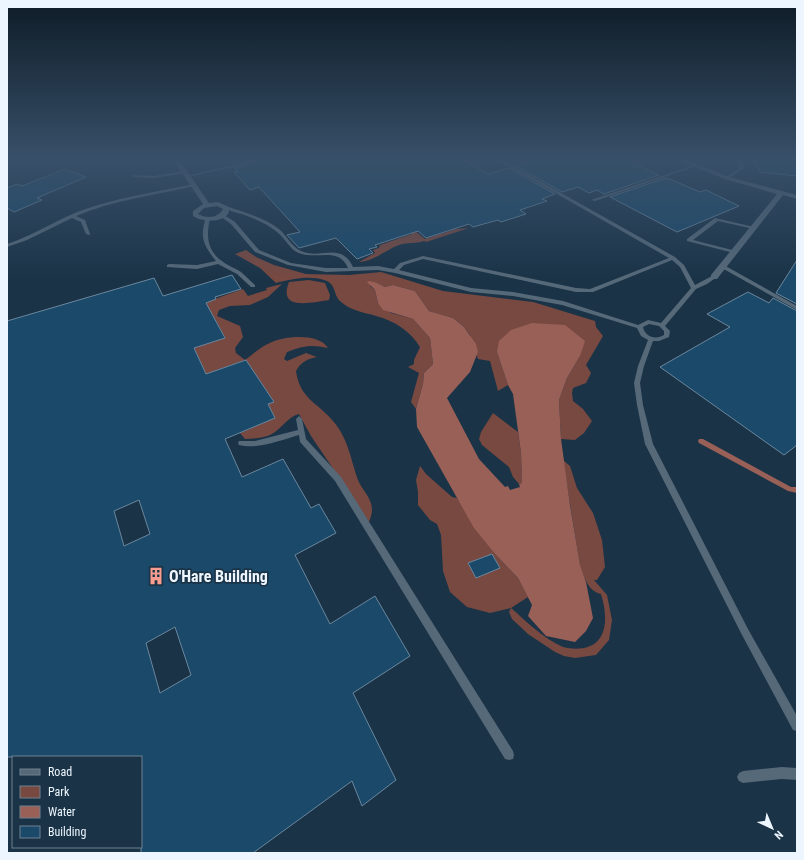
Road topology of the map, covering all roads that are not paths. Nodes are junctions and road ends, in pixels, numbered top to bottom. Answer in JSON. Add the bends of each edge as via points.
{"nodes":[{"id":1,"x":135,"y":198,"type":"edge"},
{"id":2,"x":203,"y":198,"type":"edge"},
{"id":3,"x":567,"y":198,"type":"edge"},
{"id":4,"x":599,"y":198,"type":"edge"},
{"id":5,"x":777,"y":198,"type":"edge"},
{"id":6,"x":593,"y":200,"type":"dead end"},
{"id":7,"x":207,"y":205,"type":"junction"},
{"id":8,"x":227,"y":208,"type":"junction"},
{"id":9,"x":72,"y":216,"type":"junction"},
{"id":10,"x":222,"y":216,"type":"junction"},
{"id":11,"x":208,"y":219,"type":"junction"},
{"id":12,"x":754,"y":228,"type":"junction"},
{"id":13,"x":88,"y":234,"type":"dead end"},
{"id":14,"x":7,"y":246,"type":"edge"},
{"id":15,"x":734,"y":252,"type":"junction"},
{"id":16,"x":672,"y":258,"type":"junction"},
{"id":17,"x":219,"y":262,"type":"junction"},
{"id":18,"x":169,"y":266,"type":"dead end"},
{"id":19,"x":722,"y":266,"type":"junction"},
{"id":20,"x":351,"y":269,"type":"junction"},
{"id":21,"x":395,"y":271,"type":"junction"},
{"id":22,"x":714,"y":277,"type":"joint"},
{"id":23,"x":253,"y":286,"type":"dead end"},
{"id":24,"x":694,"y":288,"type":"junction"},
{"id":25,"x":797,"y":308,"type":"edge"},
{"id":26,"x":662,"y":326,"type":"junction"},
{"id":27,"x":640,"y":327,"type":"junction"},
{"id":28,"x":651,"y":339,"type":"junction"},
{"id":29,"x":299,"y":419,"type":"dead end"},
{"id":30,"x":301,"y":432,"type":"junction"},
{"id":31,"x":242,"y":443,"type":"dead end"},
{"id":32,"x":797,"y":726,"type":"edge"},
{"id":33,"x":509,"y":755,"type":"dead end"},
{"id":34,"x":797,"y":774,"type":"edge"},
{"id":35,"x":743,"y":777,"type":"dead end"}],
"edges":[{"from":1,"to":9,"type":"lane"},
{"from":2,"to":7,"type":"street"},
{"from":3,"to":16,"type":"lane"},
{"from":4,"to":6,"type":"lane"},
{"from":5,"to":12,"type":"street"},
{"from":7,"to":8,"type":"street","via":[[218,204]]},
{"from":7,"to":11,"type":"street","via":[[195,212],[198,217]]},
{"from":8,"to":10,"type":"street"},
{"from":8,"to":20,"type":"lane","via":[[269,224],[284,236],[296,251],[343,256]]},
{"from":9,"to":13,"type":"lane","via":[[83,222]]},
{"from":9,"to":14,"type":"lane"},
{"from":10,"to":11,"type":"street"},
{"from":10,"to":20,"type":"lane","via":[[233,223],[257,251],[269,257],[310,268]]},
{"from":11,"to":17,"type":"lane","via":[[205,244]]},
{"from":12,"to":15,"type":"street"},
{"from":12,"to":15,"type":"lane","via":[[717,219],[689,240]]},
{"from":15,"to":19,"type":"street"},
{"from":16,"to":21,"type":"lane","via":[[591,291],[561,287],[423,257],[402,264]]},
{"from":16,"to":24,"type":"lane","via":[[682,266]]},
{"from":17,"to":18,"type":"lane","via":[[197,267]]},
{"from":17,"to":23,"type":"lane","via":[[240,273]]},
{"from":19,"to":22,"type":"street"},
{"from":19,"to":25,"type":"lane"},
{"from":20,"to":21,"type":"lane","via":[[378,268]]},
{"from":21,"to":27,"type":"lane","via":[[470,290],[563,303]]},
{"from":22,"to":24,"type":"lane"},
{"from":24,"to":26,"type":"lane"},
{"from":26,"to":27,"type":"lane","via":[[648,322]]},
{"from":26,"to":28,"type":"lane","via":[[667,331],[667,336],[662,339]]},
{"from":27,"to":28,"type":"lane","via":[[640,332]]},
{"from":28,"to":32,"type":"lane","via":[[637,383],[649,444],[745,632]]},
{"from":29,"to":30,"type":"lane"},
{"from":30,"to":31,"type":"lane","via":[[255,444]]},
{"from":30,"to":33,"type":"lane","via":[[303,440],[338,479]]},
{"from":34,"to":35,"type":"lane"}]}
